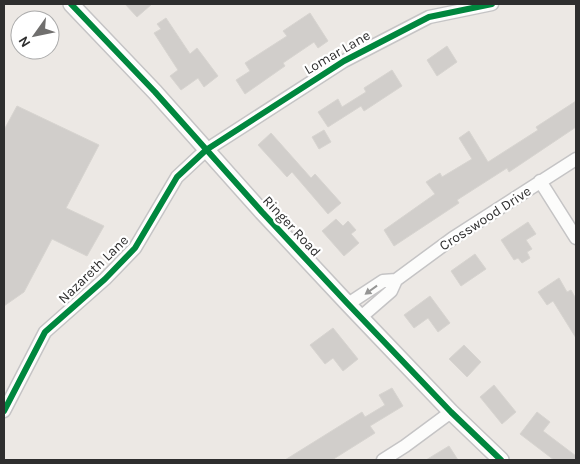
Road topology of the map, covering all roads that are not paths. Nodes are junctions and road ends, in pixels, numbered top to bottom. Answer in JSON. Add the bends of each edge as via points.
{"nodes":[{"id":1,"x":71,"y":4,"type":"edge"},
{"id":2,"x":492,"y":4,"type":"edge"},
{"id":3,"x":206,"y":150,"type":"junction"},
{"id":4,"x":576,"y":159,"type":"edge"},
{"id":5,"x":540,"y":181,"type":"junction"},
{"id":6,"x":576,"y":238,"type":"edge"},
{"id":7,"x":396,"y":280,"type":"junction"},
{"id":8,"x":348,"y":304,"type":"junction"},
{"id":9,"x":361,"y":317,"type":"junction"},
{"id":10,"x":4,"y":411,"type":"edge"},
{"id":11,"x":452,"y":412,"type":"junction"},
{"id":12,"x":383,"y":460,"type":"edge"},
{"id":13,"x":501,"y":460,"type":"edge"}],
"edges":[{"from":1,"to":3,"type":"street","name":"Ringer Road"},
{"from":2,"to":3,"type":"street","name":"Lomar Lane","via":[[429,16],[344,60]]},
{"from":3,"to":8,"type":"street","name":"Ringer Road"},
{"from":3,"to":10,"type":"street","name":"Nazareth Lane","via":[[177,177],[135,248],[45,332]]},
{"from":4,"to":5,"type":"street","name":"Crosswood Drive"},
{"from":5,"to":6,"type":"street"},
{"from":5,"to":7,"type":"street","name":"Crosswood Drive"},
{"from":7,"to":8,"type":"street","name":"Crosswood Drive","one_way":true,"via":[[383,281]]},
{"from":7,"to":9,"type":"street","name":"Crosswood Drive","via":[[391,291]]},
{"from":8,"to":9,"type":"street","name":"Ringer Road"},
{"from":9,"to":11,"type":"street","name":"Ringer Road"},
{"from":11,"to":12,"type":"street"},
{"from":11,"to":13,"type":"street","name":"Ringer Road"}]}
